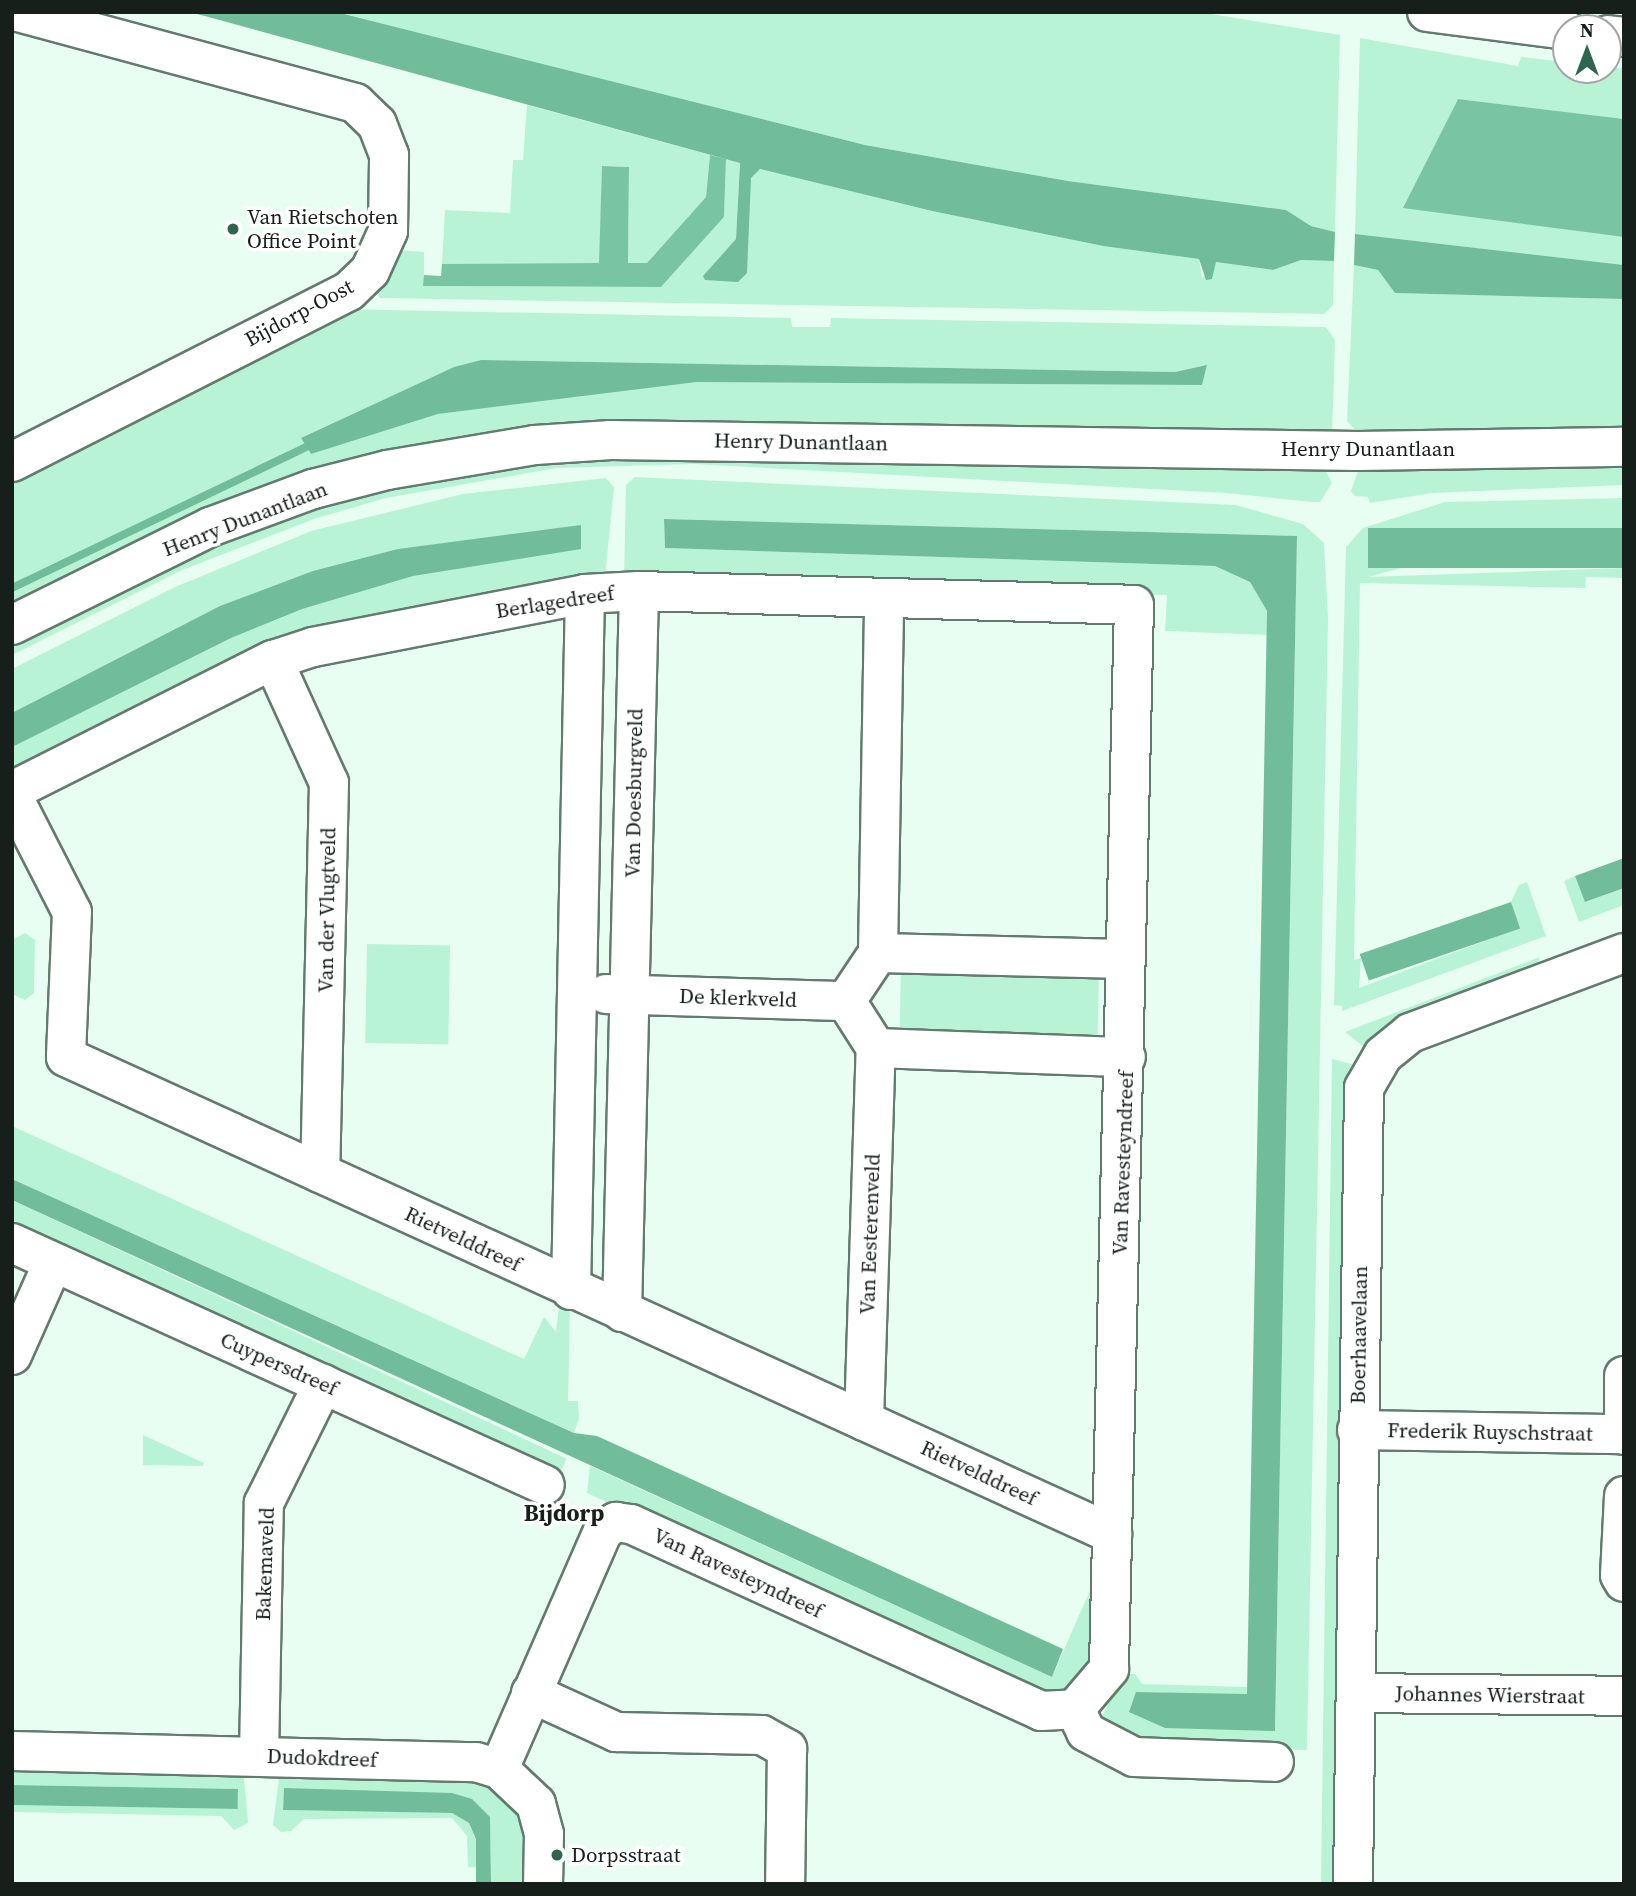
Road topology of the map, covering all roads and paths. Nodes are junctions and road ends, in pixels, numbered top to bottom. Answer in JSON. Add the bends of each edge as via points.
{"nodes":[{"id":1,"x":17,"y":12,"type":"edge"},
{"id":2,"x":1427,"y":12,"type":"edge"},
{"id":3,"x":1552,"y":28,"type":"edge"},
{"id":4,"x":1624,"y":447,"type":"edge"},
{"id":5,"x":12,"y":462,"type":"edge"},
{"id":6,"x":639,"y":591,"type":"junction"},
{"id":7,"x":585,"y":594,"type":"junction"},
{"id":8,"x":884,"y":599,"type":"junction"},
{"id":9,"x":1133,"y":605,"type":"joint"},
{"id":10,"x":12,"y":625,"type":"edge"},
{"id":11,"x":273,"y":660,"type":"junction"},
{"id":12,"x":12,"y":793,"type":"edge"},
{"id":13,"x":878,"y":953,"type":"junction"},
{"id":14,"x":1624,"y":953,"type":"edge"},
{"id":15,"x":1126,"y":959,"type":"junction"},
{"id":16,"x":580,"y":994,"type":"junction"},
{"id":17,"x":630,"y":995,"type":"junction"},
{"id":18,"x":846,"y":1001,"type":"junction"},
{"id":19,"x":876,"y":1048,"type":"junction"},
{"id":20,"x":1126,"y":1057,"type":"junction"},
{"id":21,"x":320,"y":1172,"type":"junction"},
{"id":22,"x":12,"y":1243,"type":"edge"},
{"id":23,"x":53,"y":1263,"type":"junction"},
{"id":24,"x":571,"y":1290,"type":"junction"},
{"id":25,"x":622,"y":1312,"type":"junction"},
{"id":26,"x":12,"y":1355,"type":"edge"},
{"id":27,"x":1624,"y":1376,"type":"edge"},
{"id":28,"x":323,"y":1384,"type":"junction"},
{"id":29,"x":864,"y":1421,"type":"junction"},
{"id":30,"x":1357,"y":1430,"type":"junction"},
{"id":31,"x":1623,"y":1434,"type":"edge"},
{"id":32,"x":545,"y":1485,"type":"dead end"},
{"id":33,"x":1624,"y":1496,"type":"edge"},
{"id":34,"x":1112,"y":1534,"type":"junction"},
{"id":35,"x":1624,"y":1583,"type":"edge"},
{"id":36,"x":531,"y":1693,"type":"junction"},
{"id":37,"x":1356,"y":1693,"type":"junction"},
{"id":38,"x":1624,"y":1696,"type":"edge"},
{"id":39,"x":1075,"y":1709,"type":"junction"},
{"id":40,"x":12,"y":1751,"type":"edge"},
{"id":41,"x":259,"y":1756,"type":"junction"},
{"id":42,"x":1274,"y":1762,"type":"dead end"},
{"id":43,"x":499,"y":1769,"type":"junction"},
{"id":44,"x":543,"y":1884,"type":"edge"},
{"id":45,"x":785,"y":1884,"type":"edge"},
{"id":46,"x":1353,"y":1884,"type":"edge"}],
"edges":[{"from":1,"to":5,"type":"main road","name":"Bijdorp-Oost","via":[[355,103],[377,124],[389,155],[388,231],[370,271],[349,290]]},
{"from":2,"to":3,"type":"main road"},
{"from":4,"to":10,"type":"main road","name":"Henry Dunantlaan","via":[[1340,451],[611,440],[535,444],[387,470],[313,489],[210,527]]},
{"from":6,"to":7,"type":"main road","name":"Berlagedreef"},
{"from":6,"to":8,"type":"main road","name":"Berlagedreef"},
{"from":6,"to":17,"type":"main road","name":"Van Doesburgveld"},
{"from":7,"to":11,"type":"main road","name":"Berlagedreef","via":[[313,647]]},
{"from":7,"to":16,"type":"main road"},
{"from":8,"to":9,"type":"main road","name":"Berlagedreef"},
{"from":8,"to":13,"type":"main road"},
{"from":9,"to":15,"type":"main road","name":"Van Ravesteyndreef"},
{"from":11,"to":12,"type":"main road","name":"Berlagedreef"},
{"from":11,"to":21,"type":"main road","name":"Van der Vlugtveld","via":[[329,783]]},
{"from":12,"to":21,"type":"main road","name":"Rietvelddreef","via":[[72,912],[66,1057]]},
{"from":13,"to":15,"type":"main road"},
{"from":13,"to":18,"type":"main road"},
{"from":14,"to":30,"type":"main road","name":"Boerhaavelaan","via":[[1410,1032],[1374,1066],[1363,1088]]},
{"from":15,"to":20,"type":"main road","name":"Van Ravesteyndreef"},
{"from":16,"to":17,"type":"main road"},
{"from":16,"to":24,"type":"main road"},
{"from":17,"to":18,"type":"main road","name":"De klerkveld"},
{"from":17,"to":25,"type":"main road","name":"Van Doesburgveld"},
{"from":18,"to":19,"type":"main road"},
{"from":19,"to":20,"type":"main road"},
{"from":19,"to":29,"type":"main road","name":"Van Eesterenveld"},
{"from":20,"to":34,"type":"main road","name":"Van Ravesteyndreef"},
{"from":21,"to":24,"type":"main road","name":"Rietvelddreef"},
{"from":22,"to":23,"type":"main road","name":"Cuypersdreef"},
{"from":23,"to":26,"type":"main road"},
{"from":23,"to":28,"type":"main road","name":"Cuypersdreef"},
{"from":24,"to":25,"type":"main road","name":"Rietvelddreef"},
{"from":25,"to":29,"type":"main road","name":"Rietvelddreef"},
{"from":27,"to":31,"type":"main road"},
{"from":28,"to":32,"type":"main road","name":"Cuypersdreef"},
{"from":28,"to":41,"type":"main road","name":"Bakemaveld","via":[[264,1503]]},
{"from":29,"to":34,"type":"main road","name":"Rietvelddreef"},
{"from":30,"to":31,"type":"main road","name":"Frederik Ruyschstraat"},
{"from":30,"to":37,"type":"main road","name":"Boerhaavelaan"},
{"from":33,"to":35,"type":"main road","via":[[1620,1575]]},
{"from":34,"to":39,"type":"main road","name":"Van Ravesteyndreef","via":[[1109,1669]]},
{"from":36,"to":39,"type":"main road","name":"Van Ravesteyndreef","via":[[603,1531],[616,1522],[631,1524],[1041,1711]]},
{"from":36,"to":43,"type":"main road","name":"Van Ravesteyndreef"},
{"from":36,"to":45,"type":"main road","via":[[616,1732],[762,1735],[787,1749]]},
{"from":37,"to":38,"type":"main road","name":"Johannes Wierstraat"},
{"from":37,"to":46,"type":"main road","name":"Boerhaavelaan"},
{"from":39,"to":42,"type":"main road","via":[[1086,1732],[1134,1758]]},
{"from":40,"to":41,"type":"main road","name":"Dudokdreef"},
{"from":41,"to":43,"type":"main road","name":"Dudokdreef","via":[[476,1762]]},
{"from":43,"to":44,"type":"main road","via":[[536,1804],[544,1834]]}]}
